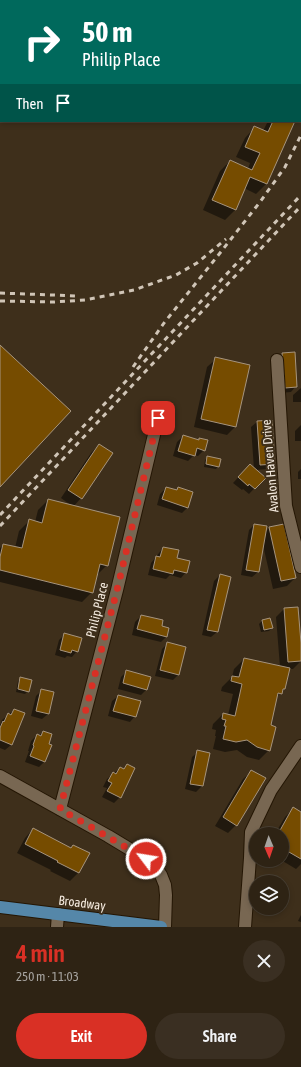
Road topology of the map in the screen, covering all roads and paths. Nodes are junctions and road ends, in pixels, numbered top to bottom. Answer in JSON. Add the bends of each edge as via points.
{"nodes":[{"id":1,"x":277,"y":360,"type":"dead end"},
{"id":2,"x":158,"y":418,"type":"dead end"},
{"id":3,"x":301,"y":567,"type":"edge"},
{"id":4,"x":301,"y":746,"type":"edge"},
{"id":5,"x":1,"y":779,"type":"edge"},
{"id":6,"x":60,"y":809,"type":"junction"},
{"id":7,"x":0,"y":907,"type":"edge"},
{"id":8,"x":58,"y":914,"type":"junction"},
{"id":9,"x":57,"y":927,"type":"edge"},
{"id":10,"x":161,"y":927,"type":"edge"},
{"id":11,"x":165,"y":927,"type":"edge"},
{"id":12,"x":245,"y":927,"type":"edge"}],
"edges":[{"from":1,"to":3,"type":"street","name":"Avalon Haven Drive","via":[[286,506]]},
{"from":2,"to":6,"type":"street","name":"Philip Place","via":[[117,590]]},
{"from":4,"to":12,"type":"street","via":[[271,790],[251,832]]},
{"from":5,"to":6,"type":"street"},
{"from":6,"to":11,"type":"street","via":[[146,859],[159,871],[166,895]]},
{"from":7,"to":8,"type":"main road","name":"Broadway"},
{"from":8,"to":9,"type":"street"},
{"from":8,"to":10,"type":"main road","name":"Broadway"}]}
